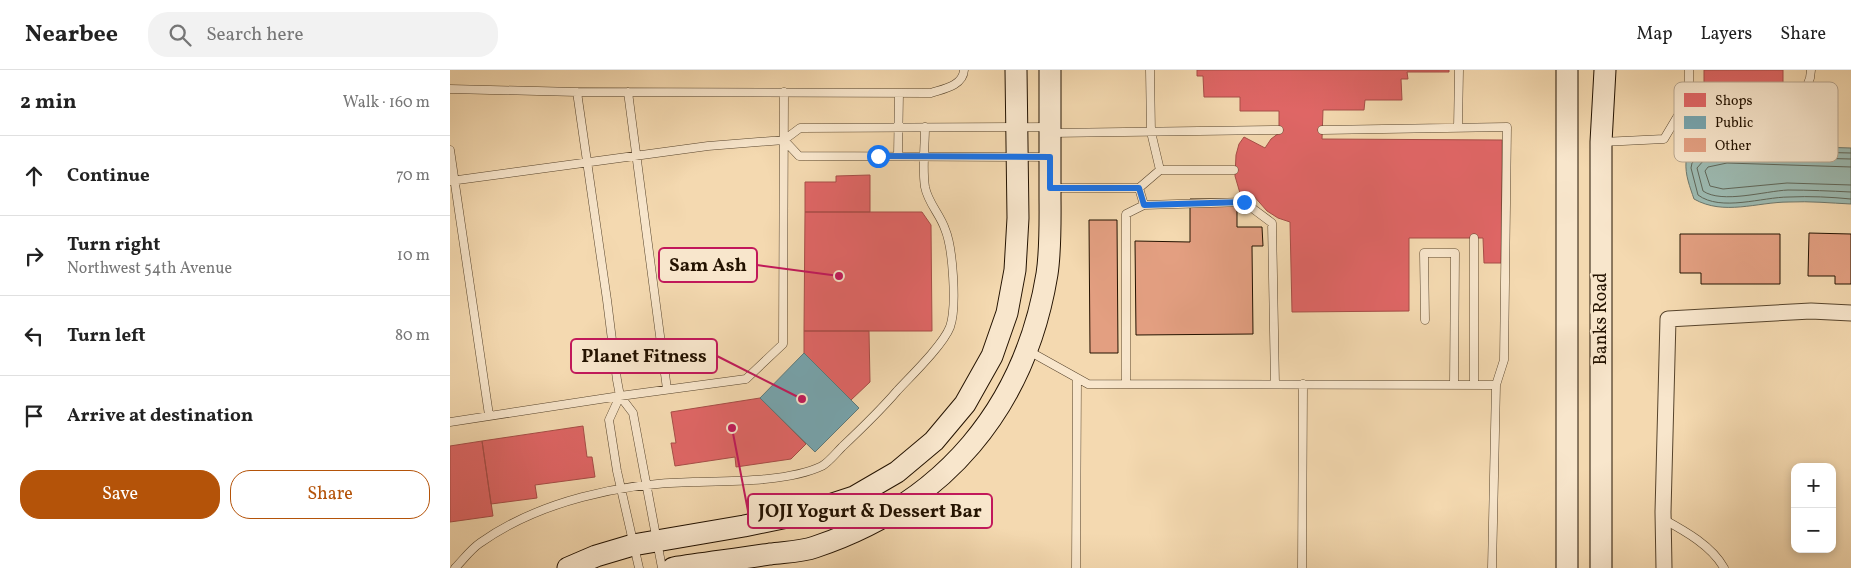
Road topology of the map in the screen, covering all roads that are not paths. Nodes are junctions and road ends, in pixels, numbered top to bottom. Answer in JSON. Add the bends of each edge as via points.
{"nodes":[{"id":1,"x":964,"y":70,"type":"edge"},
{"id":2,"x":1016,"y":70,"type":"edge"},
{"id":3,"x":1050,"y":70,"type":"edge"},
{"id":4,"x":1150,"y":70,"type":"edge"},
{"id":5,"x":1459,"y":70,"type":"edge"},
{"id":6,"x":1567,"y":70,"type":"edge"},
{"id":7,"x":1605,"y":70,"type":"edge"},
{"id":8,"x":450,"y":89,"type":"edge"},
{"id":9,"x":577,"y":92,"type":"junction"},
{"id":10,"x":628,"y":92,"type":"junction"},
{"id":11,"x":784,"y":92,"type":"junction"},
{"id":12,"x":899,"y":93,"type":"junction"},
{"id":13,"x":1674,"y":122,"type":"edge"},
{"id":14,"x":925,"y":127,"type":"junction"},
{"id":15,"x":1016,"y":127,"type":"junction"},
{"id":16,"x":898,"y":128,"type":"junction"},
{"id":17,"x":1458,"y":128,"type":"junction"},
{"id":18,"x":1050,"y":130,"type":"junction"},
{"id":19,"x":1279,"y":130,"type":"dead end"},
{"id":20,"x":1322,"y":130,"type":"dead end"},
{"id":21,"x":1151,"y":132,"type":"junction"},
{"id":22,"x":784,"y":140,"type":"junction"},
{"id":23,"x":1601,"y":142,"type":"junction"},
{"id":24,"x":450,"y":150,"type":"edge"},
{"id":25,"x":637,"y":156,"type":"junction"},
{"id":26,"x":898,"y":156,"type":"junction"},
{"id":27,"x":925,"y":156,"type":"junction"},
{"id":28,"x":1016,"y":157,"type":"junction"},
{"id":29,"x":1050,"y":157,"type":"junction"},
{"id":30,"x":587,"y":162,"type":"junction"},
{"id":31,"x":1160,"y":170,"type":"junction"},
{"id":32,"x":1234,"y":170,"type":"dead end"},
{"id":33,"x":452,"y":180,"type":"edge"},
{"id":34,"x":1050,"y":188,"type":"junction"},
{"id":35,"x":1139,"y":188,"type":"junction"},
{"id":36,"x":1144,"y":205,"type":"junction"},
{"id":37,"x":1474,"y":238,"type":"dead end"},
{"id":38,"x":1851,"y":313,"type":"edge"},
{"id":39,"x":1425,"y":320,"type":"dead end"},
{"id":40,"x":1027,"y":350,"type":"junction"},
{"id":41,"x":1077,"y":378,"type":"junction"},
{"id":42,"x":1126,"y":384,"type":"junction"},
{"id":43,"x":1275,"y":384,"type":"junction"},
{"id":44,"x":1303,"y":384,"type":"junction"},
{"id":45,"x":1454,"y":385,"type":"junction"},
{"id":46,"x":1474,"y":385,"type":"junction"},
{"id":47,"x":1496,"y":385,"type":"junction"},
{"id":48,"x":667,"y":389,"type":"junction"},
{"id":49,"x":620,"y":396,"type":"junction"},
{"id":50,"x":489,"y":415,"type":"junction"},
{"id":51,"x":450,"y":422,"type":"edge"},
{"id":52,"x":646,"y":484,"type":"junction"},
{"id":53,"x":621,"y":488,"type":"junction"},
{"id":54,"x":1663,"y":519,"type":"junction"},
{"id":55,"x":656,"y":541,"type":"junction"},
{"id":56,"x":633,"y":545,"type":"junction"},
{"id":57,"x":455,"y":568,"type":"edge"},
{"id":58,"x":568,"y":568,"type":"edge"},
{"id":59,"x":639,"y":568,"type":"edge"},
{"id":60,"x":662,"y":568,"type":"edge"},
{"id":61,"x":673,"y":568,"type":"edge"},
{"id":62,"x":1076,"y":568,"type":"edge"},
{"id":63,"x":1302,"y":568,"type":"edge"},
{"id":64,"x":1492,"y":568,"type":"edge"},
{"id":65,"x":1567,"y":568,"type":"edge"},
{"id":66,"x":1601,"y":568,"type":"edge"},
{"id":67,"x":1664,"y":568,"type":"edge"},
{"id":68,"x":1724,"y":568,"type":"edge"}],
"edges":[{"from":1,"to":12,"type":"lane","via":[[955,85],[931,93]]},
{"from":2,"to":15,"type":"street"},
{"from":3,"to":18,"type":"street"},
{"from":4,"to":21,"type":"lane"},
{"from":5,"to":17,"type":"lane"},
{"from":6,"to":65,"type":"street","name":"Banks Road"},
{"from":7,"to":23,"type":"street","name":"Banks Road"},
{"from":8,"to":9,"type":"lane"},
{"from":9,"to":10,"type":"lane"},
{"from":9,"to":30,"type":"lane"},
{"from":10,"to":11,"type":"lane"},
{"from":10,"to":25,"type":"lane"},
{"from":11,"to":12,"type":"lane"},
{"from":11,"to":22,"type":"lane"},
{"from":12,"to":16,"type":"lane"},
{"from":13,"to":23,"type":"lane","via":[[1664,139]]},
{"from":14,"to":15,"type":"lane"},
{"from":14,"to":16,"type":"lane"},
{"from":14,"to":27,"type":"lane"},
{"from":15,"to":18,"type":"lane"},
{"from":15,"to":28,"type":"street"},
{"from":16,"to":22,"type":"lane","via":[[800,128]]},
{"from":16,"to":26,"type":"lane"},
{"from":17,"to":20,"type":"lane"},
{"from":17,"to":47,"type":"lane","via":[[1506,127],[1504,360]]},
{"from":18,"to":21,"type":"lane"},
{"from":18,"to":29,"type":"street"},
{"from":19,"to":21,"type":"lane"},
{"from":21,"to":31,"type":"lane"},
{"from":22,"to":25,"type":"lane"},
{"from":22,"to":26,"type":"lane","via":[[799,156]]},
{"from":22,"to":48,"type":"lane","via":[[783,344],[746,379]]},
{"from":23,"to":66,"type":"street","name":"Banks Road"},
{"from":24,"to":33,"type":"lane"},
{"from":25,"to":30,"type":"lane"},
{"from":25,"to":48,"type":"lane"},
{"from":26,"to":27,"type":"lane"},
{"from":27,"to":28,"type":"lane"},
{"from":27,"to":52,"type":"lane","via":[[928,197],[951,245],[953,301],[950,327],[936,347],[885,405],[823,466],[792,475],[747,481]]},
{"from":28,"to":29,"type":"lane"},
{"from":28,"to":55,"type":"street","via":[[1018,218],[1015,270],[1007,313],[992,356],[965,404],[934,442],[897,472],[854,497],[802,514]]},
{"from":29,"to":34,"type":"street"},
{"from":30,"to":33,"type":"lane"},
{"from":30,"to":49,"type":"lane"},
{"from":31,"to":32,"type":"lane"},
{"from":31,"to":35,"type":"lane"},
{"from":33,"to":50,"type":"lane"},
{"from":34,"to":35,"type":"lane"},
{"from":34,"to":40,"type":"street","via":[[1047,273]]},
{"from":35,"to":36,"type":"lane"},
{"from":36,"to":42,"type":"lane","via":[[1126,214]]},
{"from":36,"to":43,"type":"lane","via":[[1244,202],[1272,224]]},
{"from":37,"to":46,"type":"lane"},
{"from":38,"to":54,"type":"street","via":[[1668,319]]},
{"from":39,"to":45,"type":"lane","via":[[1424,253],[1455,253]]},
{"from":40,"to":41,"type":"lane"},
{"from":40,"to":61,"type":"street","via":[[989,424],[953,466],[916,497],[868,526],[813,548]]},
{"from":41,"to":42,"type":"lane","via":[[1088,384]]},
{"from":41,"to":62,"type":"lane"},
{"from":42,"to":43,"type":"lane"},
{"from":43,"to":44,"type":"lane"},
{"from":44,"to":45,"type":"lane"},
{"from":44,"to":63,"type":"lane"},
{"from":45,"to":46,"type":"lane"},
{"from":46,"to":47,"type":"lane"},
{"from":47,"to":64,"type":"lane"},
{"from":48,"to":49,"type":"lane"},
{"from":49,"to":50,"type":"lane"},
{"from":49,"to":52,"type":"lane","via":[[633,413]]},
{"from":49,"to":53,"type":"lane","via":[[609,420]]},
{"from":50,"to":51,"type":"lane"},
{"from":52,"to":53,"type":"lane"},
{"from":52,"to":55,"type":"lane"},
{"from":53,"to":56,"type":"lane"},
{"from":53,"to":57,"type":"lane","via":[[535,513],[502,528],[478,544]]},
{"from":54,"to":67,"type":"street"},
{"from":54,"to":68,"type":"lane","via":[[1717,557]]},
{"from":55,"to":56,"type":"street"},
{"from":55,"to":60,"type":"lane"},
{"from":56,"to":58,"type":"street"},
{"from":56,"to":59,"type":"lane"}]}
